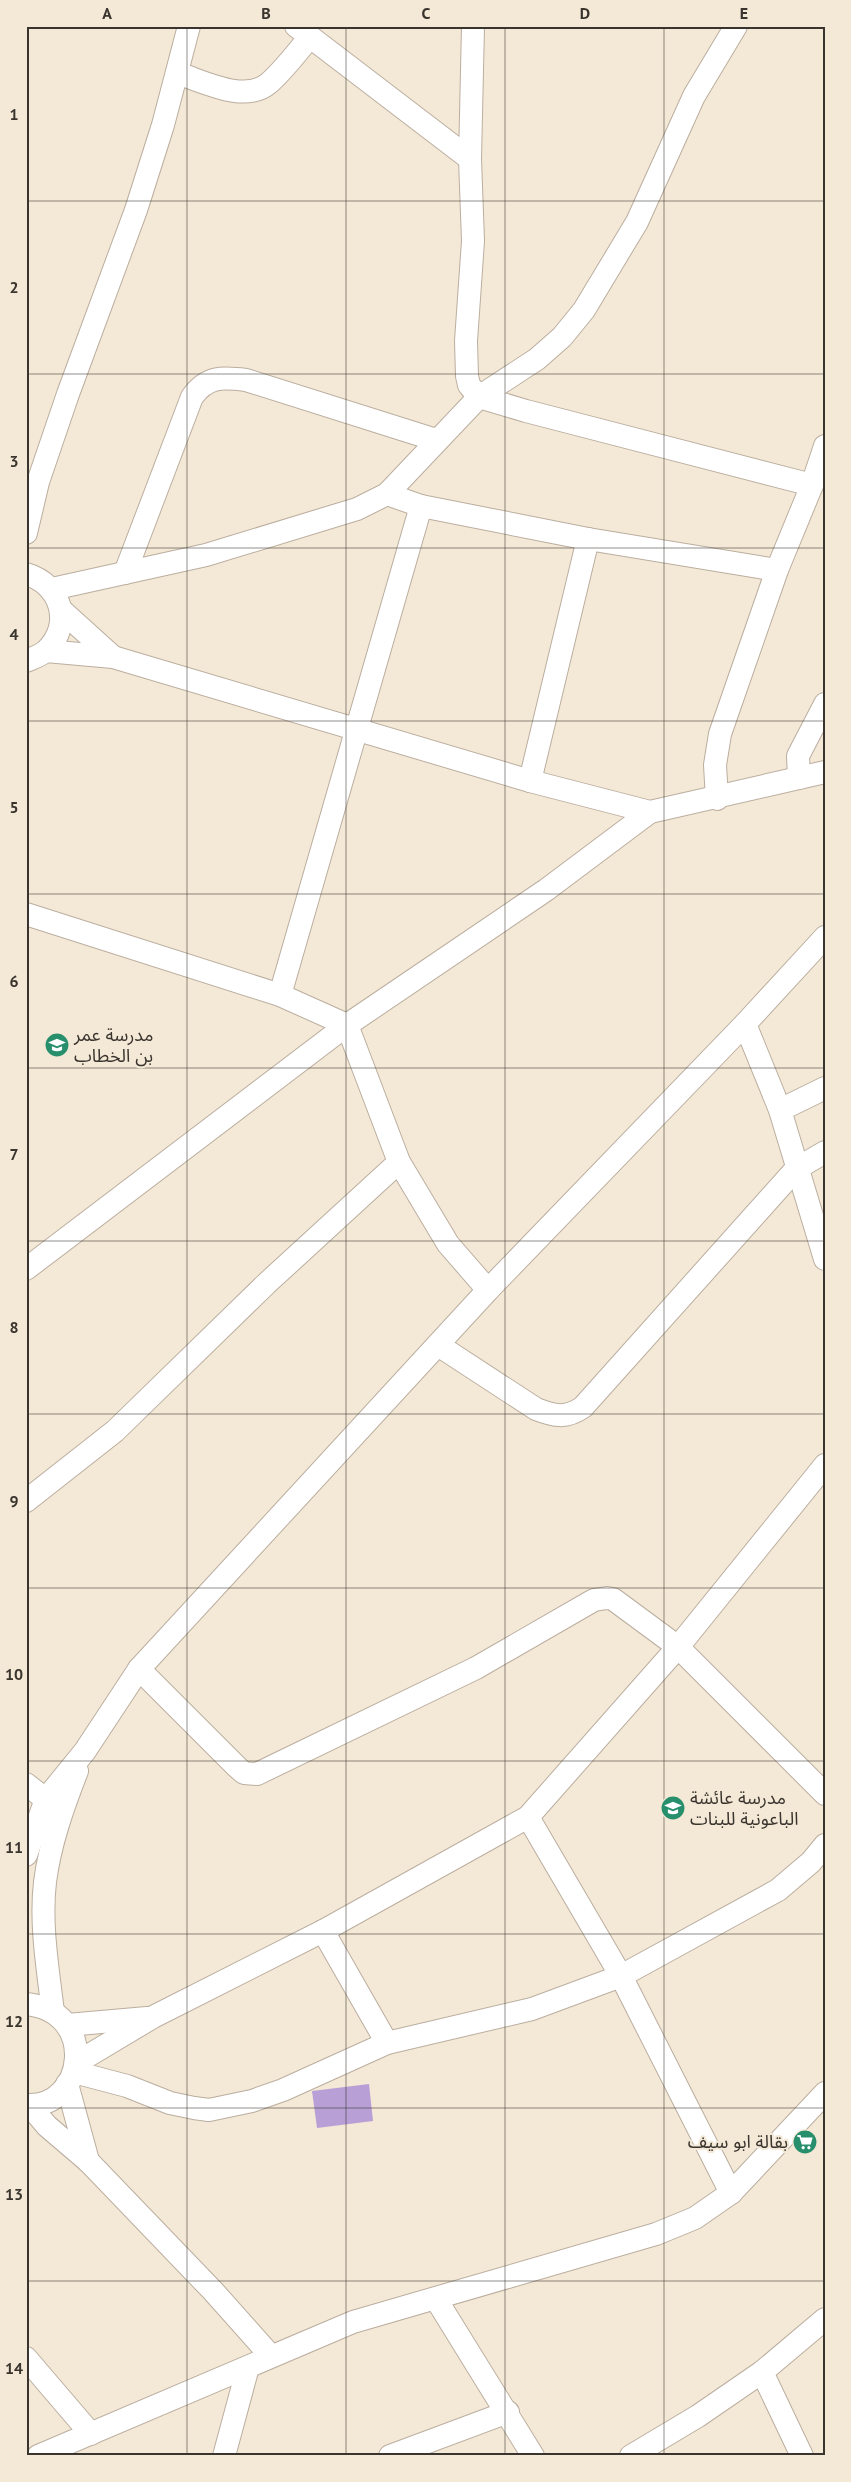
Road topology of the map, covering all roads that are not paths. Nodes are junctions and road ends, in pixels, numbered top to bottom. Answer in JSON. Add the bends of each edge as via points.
{"nodes":[{"id":1,"x":189,"y":26,"type":"edge"},
{"id":2,"x":473,"y":26,"type":"edge"},
{"id":3,"x":736,"y":26,"type":"edge"},
{"id":4,"x":303,"y":32,"type":"edge"},
{"id":5,"x":177,"y":72,"type":"junction"},
{"id":6,"x":470,"y":159,"type":"junction"},
{"id":7,"x":479,"y":397,"type":"junction"},
{"id":8,"x":436,"y":440,"type":"junction"},
{"id":9,"x":825,"y":446,"type":"edge"},
{"id":10,"x":812,"y":485,"type":"junction"},
{"id":11,"x":387,"y":494,"type":"junction"},
{"id":12,"x":421,"y":506,"type":"junction"},
{"id":13,"x":27,"y":520,"type":"edge"},
{"id":14,"x":588,"y":539,"type":"junction"},
{"id":15,"x":777,"y":570,"type":"junction"},
{"id":16,"x":125,"y":573,"type":"junction"},
{"id":17,"x":26,"y":574,"type":"edge"},
{"id":18,"x":52,"y":589,"type":"junction"},
{"id":19,"x":62,"y":610,"type":"junction"},
{"id":20,"x":36,"y":656,"type":"edge"},
{"id":21,"x":113,"y":657,"type":"junction"},
{"id":22,"x":825,"y":704,"type":"edge"},
{"id":23,"x":358,"y":730,"type":"junction"},
{"id":24,"x":825,"y":772,"type":"edge"},
{"id":25,"x":799,"y":778,"type":"junction"},
{"id":26,"x":530,"y":781,"type":"junction"},
{"id":27,"x":717,"y":799,"type":"junction"},
{"id":28,"x":650,"y":812,"type":"junction"},
{"id":29,"x":26,"y":914,"type":"edge"},
{"id":30,"x":825,"y":937,"type":"edge"},
{"id":31,"x":280,"y":995,"type":"junction"},
{"id":32,"x":745,"y":1024,"type":"junction"},
{"id":33,"x":346,"y":1025,"type":"junction"},
{"id":34,"x":825,"y":1088,"type":"edge"},
{"id":35,"x":780,"y":1110,"type":"junction"},
{"id":36,"x":825,"y":1152,"type":"edge"},
{"id":37,"x":399,"y":1162,"type":"junction"},
{"id":38,"x":796,"y":1169,"type":"junction"},
{"id":39,"x":825,"y":1258,"type":"edge"},
{"id":40,"x":26,"y":1269,"type":"edge"},
{"id":41,"x":488,"y":1290,"type":"junction"},
{"id":42,"x":438,"y":1345,"type":"junction"},
{"id":43,"x":825,"y":1465,"type":"edge"},
{"id":44,"x":26,"y":1501,"type":"edge"},
{"id":45,"x":678,"y":1647,"type":"junction"},
{"id":46,"x":139,"y":1669,"type":"junction"},
{"id":47,"x":26,"y":1784,"type":"edge"},
{"id":48,"x":825,"y":1794,"type":"edge"},
{"id":49,"x":54,"y":1806,"type":"junction"},
{"id":50,"x":528,"y":1817,"type":"junction"},
{"id":51,"x":825,"y":1845,"type":"edge"},
{"id":52,"x":26,"y":1855,"type":"edge"},
{"id":53,"x":323,"y":1931,"type":"junction"},
{"id":54,"x":621,"y":1976,"type":"junction"},
{"id":55,"x":26,"y":2004,"type":"edge"},
{"id":56,"x":153,"y":2017,"type":"junction"},
{"id":57,"x":60,"y":2018,"type":"junction"},
{"id":58,"x":387,"y":2043,"type":"junction"},
{"id":59,"x":72,"y":2073,"type":"junction"},
{"id":60,"x":825,"y":2093,"type":"edge"},
{"id":61,"x":28,"y":2105,"type":"edge"},
{"id":62,"x":88,"y":2161,"type":"junction"},
{"id":63,"x":731,"y":2193,"type":"junction"},
{"id":64,"x":436,"y":2299,"type":"junction"},
{"id":65,"x":825,"y":2319,"type":"edge"},
{"id":66,"x":270,"y":2355,"type":"junction"},
{"id":67,"x":26,"y":2358,"type":"edge"},
{"id":68,"x":248,"y":2367,"type":"junction"},
{"id":69,"x":762,"y":2372,"type":"junction"},
{"id":70,"x":508,"y":2412,"type":"junction"},
{"id":71,"x":91,"y":2434,"type":"junction"},
{"id":72,"x":38,"y":2456,"type":"edge"},
{"id":73,"x":224,"y":2456,"type":"edge"},
{"id":74,"x":390,"y":2456,"type":"edge"},
{"id":75,"x":533,"y":2456,"type":"edge"},
{"id":76,"x":631,"y":2456,"type":"edge"},
{"id":77,"x":802,"y":2456,"type":"edge"}],
"edges":[{"from":1,"to":5,"type":"street"},
{"from":2,"to":6,"type":"street"},
{"from":3,"to":7,"type":"street","via":[[694,96],[637,222],[584,310],[550,348]]},
{"from":4,"to":5,"type":"street","via":[[268,84],[258,90],[237,92]]},
{"from":4,"to":6,"type":"street"},
{"from":5,"to":13,"type":"street","via":[[164,125],[136,210],[68,394]]},
{"from":6,"to":7,"type":"street","via":[[472,257],[465,361],[469,385]]},
{"from":7,"to":8,"type":"street"},
{"from":7,"to":10,"type":"street","via":[[640,443]]},
{"from":8,"to":11,"type":"street"},
{"from":8,"to":16,"type":"street","via":[[246,380],[213,380],[200,386],[192,397]]},
{"from":9,"to":10,"type":"street"},
{"from":10,"to":15,"type":"street"},
{"from":11,"to":12,"type":"street"},
{"from":11,"to":16,"type":"street","via":[[357,509],[277,534]]},
{"from":12,"to":14,"type":"street"},
{"from":12,"to":23,"type":"street"},
{"from":14,"to":15,"type":"street"},
{"from":14,"to":26,"type":"street"},
{"from":15,"to":27,"type":"street","via":[[720,734],[716,765]]},
{"from":16,"to":18,"type":"street"},
{"from":17,"to":18,"type":"street","via":[[38,577]]},
{"from":18,"to":19,"type":"street"},
{"from":19,"to":20,"type":"street","via":[[59,633]]},
{"from":19,"to":21,"type":"street"},
{"from":20,"to":21,"type":"street"},
{"from":21,"to":23,"type":"street"},
{"from":22,"to":25,"type":"street","via":[[798,756]]},
{"from":23,"to":26,"type":"street"},
{"from":23,"to":31,"type":"street"},
{"from":24,"to":25,"type":"street"},
{"from":25,"to":27,"type":"street"},
{"from":26,"to":28,"type":"street"},
{"from":27,"to":28,"type":"street"},
{"from":28,"to":33,"type":"street","via":[[546,890]]},
{"from":29,"to":31,"type":"street"},
{"from":30,"to":32,"type":"street"},
{"from":31,"to":33,"type":"street"},
{"from":32,"to":35,"type":"street"},
{"from":32,"to":41,"type":"street"},
{"from":33,"to":37,"type":"street"},
{"from":33,"to":40,"type":"street"},
{"from":34,"to":35,"type":"street"},
{"from":35,"to":38,"type":"street"},
{"from":36,"to":38,"type":"street"},
{"from":37,"to":41,"type":"street","via":[[448,1244]]},
{"from":37,"to":44,"type":"street","via":[[266,1284],[115,1431]]},
{"from":38,"to":39,"type":"street"},
{"from":38,"to":42,"type":"street","via":[[576,1412],[566,1416],[536,1409]]},
{"from":41,"to":42,"type":"street"},
{"from":42,"to":46,"type":"street"},
{"from":43,"to":45,"type":"street"},
{"from":45,"to":46,"type":"street","via":[[613,1599],[600,1598],[476,1668],[265,1772],[250,1775],[237,1767]]},
{"from":45,"to":48,"type":"street"},
{"from":45,"to":50,"type":"street"},
{"from":46,"to":49,"type":"street","via":[[84,1751]]},
{"from":47,"to":49,"type":"street"},
{"from":49,"to":52,"type":"street"},
{"from":49,"to":57,"type":"street","via":[[45,1883],[46,1951]]},
{"from":50,"to":53,"type":"street"},
{"from":50,"to":54,"type":"street"},
{"from":51,"to":54,"type":"street","via":[[811,1862],[778,1890]]},
{"from":53,"to":56,"type":"street"},
{"from":53,"to":58,"type":"street"},
{"from":54,"to":58,"type":"street","via":[[532,2009]]},
{"from":54,"to":63,"type":"street"},
{"from":55,"to":57,"type":"street","via":[[39,2005]]},
{"from":56,"to":57,"type":"street"},
{"from":56,"to":59,"type":"street"},
{"from":57,"to":59,"type":"street","via":[[75,2043]]},
{"from":58,"to":59,"type":"street","via":[[283,2090],[252,2101],[209,2110],[170,2103],[127,2086]]},
{"from":59,"to":61,"type":"street","via":[[57,2095]]},
{"from":59,"to":62,"type":"street"},
{"from":60,"to":63,"type":"street"},
{"from":61,"to":62,"type":"street"},
{"from":62,"to":66,"type":"street"},
{"from":63,"to":64,"type":"street","via":[[695,2218],[656,2234]]},
{"from":64,"to":66,"type":"street","via":[[353,2322]]},
{"from":64,"to":70,"type":"street"},
{"from":65,"to":69,"type":"street"},
{"from":66,"to":68,"type":"street"},
{"from":67,"to":71,"type":"street"},
{"from":68,"to":71,"type":"street"},
{"from":68,"to":73,"type":"street"},
{"from":69,"to":76,"type":"street"},
{"from":69,"to":77,"type":"street"},
{"from":70,"to":74,"type":"street"},
{"from":70,"to":75,"type":"street"},
{"from":71,"to":72,"type":"street"}]}
